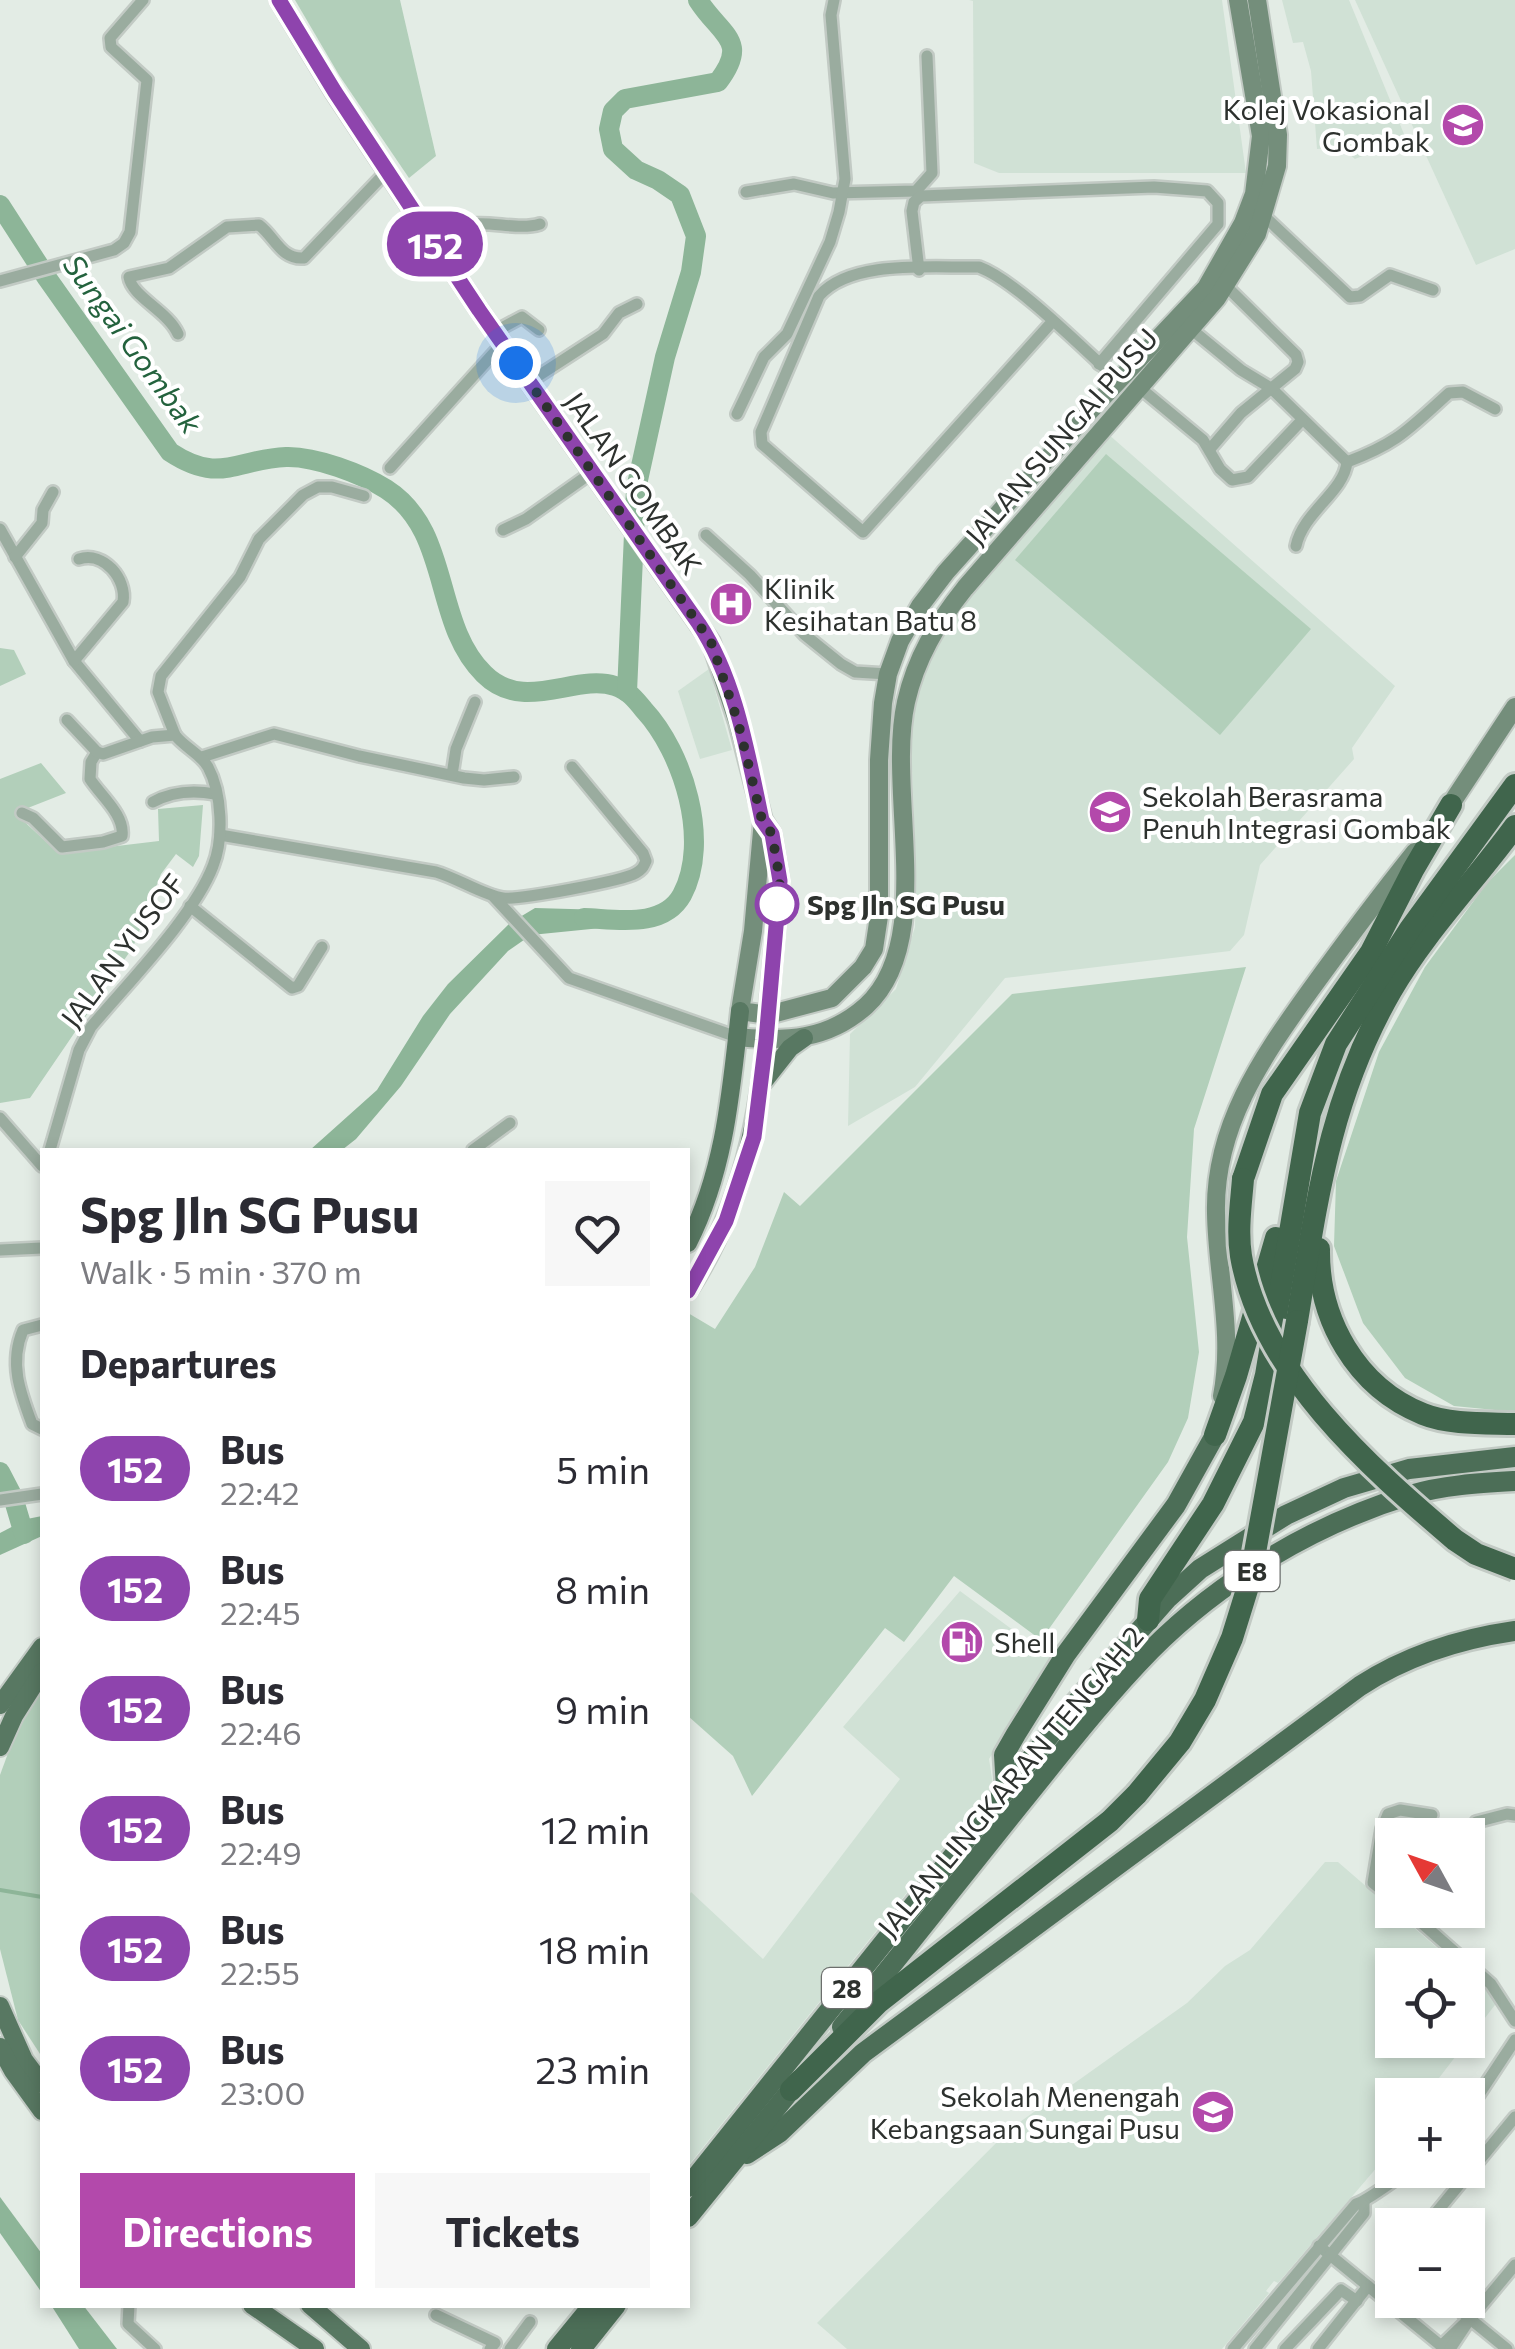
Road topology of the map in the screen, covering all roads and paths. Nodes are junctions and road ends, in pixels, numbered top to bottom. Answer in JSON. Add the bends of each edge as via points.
{"nodes":[{"id":1,"x":143,"y":0,"type":"edge"},
{"id":2,"x":279,"y":0,"type":"edge"},
{"id":3,"x":834,"y":0,"type":"edge"},
{"id":4,"x":1238,"y":0,"type":"edge"},
{"id":5,"x":1257,"y":0,"type":"edge"},
{"id":6,"x":927,"y":56,"type":"dead end"},
{"id":7,"x":387,"y":171,"type":"junction"},
{"id":8,"x":746,"y":192,"type":"dead end"},
{"id":9,"x":842,"y":194,"type":"junction"},
{"id":10,"x":1264,"y":214,"type":"junction"},
{"id":11,"x":540,"y":224,"type":"dead end"},
{"id":12,"x":436,"y":246,"type":"junction"},
{"id":13,"x":919,"y":270,"type":"junction"},
{"id":14,"x":0,"y":282,"type":"edge"},
{"id":15,"x":1226,"y":286,"type":"junction"},
{"id":16,"x":1433,"y":290,"type":"dead end"},
{"id":17,"x":637,"y":304,"type":"dead end"},
{"id":18,"x":1052,"y":322,"type":"junction"},
{"id":19,"x":1191,"y":329,"type":"junction"},
{"id":20,"x":539,"y":330,"type":"dead end"},
{"id":21,"x":178,"y":334,"type":"dead end"},
{"id":22,"x":498,"y":338,"type":"junction"},
{"id":23,"x":1099,"y":364,"type":"junction"},
{"id":24,"x":1118,"y":380,"type":"junction"},
{"id":25,"x":528,"y":382,"type":"junction"},
{"id":26,"x":1139,"y":387,"type":"junction"},
{"id":27,"x":1270,"y":388,"type":"junction"},
{"id":28,"x":1495,"y":410,"type":"dead end"},
{"id":29,"x":737,"y":414,"type":"dead end"},
{"id":30,"x":1302,"y":420,"type":"junction"},
{"id":31,"x":1210,"y":449,"type":"junction"},
{"id":32,"x":1347,"y":462,"type":"junction"},
{"id":33,"x":390,"y":468,"type":"dead end"},
{"id":34,"x":591,"y":473,"type":"junction"},
{"id":35,"x":52,"y":492,"type":"dead end"},
{"id":36,"x":364,"y":496,"type":"dead end"},
{"id":37,"x":0,"y":529,"type":"edge"},
{"id":38,"x":503,"y":530,"type":"dead end"},
{"id":39,"x":706,"y":535,"type":"dead end"},
{"id":40,"x":1296,"y":546,"type":"dead end"},
{"id":41,"x":15,"y":557,"type":"junction"},
{"id":42,"x":79,"y":559,"type":"dead end"},
{"id":43,"x":74,"y":661,"type":"junction"},
{"id":44,"x":888,"y":674,"type":"junction"},
{"id":45,"x":475,"y":702,"type":"dead end"},
{"id":46,"x":1515,"y":707,"type":"edge"},
{"id":47,"x":67,"y":720,"type":"dead end"},
{"id":48,"x":175,"y":735,"type":"junction"},
{"id":49,"x":140,"y":741,"type":"junction"},
{"id":50,"x":97,"y":752,"type":"junction"},
{"id":51,"x":202,"y":757,"type":"junction"},
{"id":52,"x":572,"y":767,"type":"dead end"},
{"id":53,"x":452,"y":775,"type":"junction"},
{"id":54,"x":514,"y":777,"type":"dead end"},
{"id":55,"x":1515,"y":785,"type":"edge"},
{"id":56,"x":216,"y":794,"type":"junction"},
{"id":57,"x":152,"y":802,"type":"dead end"},
{"id":58,"x":1452,"y":805,"type":"junction"},
{"id":59,"x":22,"y":814,"type":"dead end"},
{"id":60,"x":762,"y":820,"type":"junction"},
{"id":61,"x":1515,"y":826,"type":"edge"},
{"id":62,"x":220,"y":835,"type":"junction"},
{"id":63,"x":493,"y":896,"type":"junction"},
{"id":64,"x":190,"y":906,"type":"junction"},
{"id":65,"x":322,"y":947,"type":"dead end"},
{"id":66,"x":772,"y":974,"type":"junction"},
{"id":67,"x":807,"y":1008,"type":"junction"},
{"id":68,"x":740,"y":1011,"type":"junction"},
{"id":69,"x":768,"y":1015,"type":"junction"},
{"id":70,"x":1311,"y":1036,"type":"junction"},
{"id":71,"x":737,"y":1037,"type":"junction"},
{"id":72,"x":804,"y":1038,"type":"junction"},
{"id":73,"x":766,"y":1040,"type":"junction"},
{"id":74,"x":760,"y":1088,"type":"junction"},
{"id":75,"x":1310,"y":1113,"type":"junction"},
{"id":76,"x":0,"y":1118,"type":"edge"},
{"id":77,"x":510,"y":1122,"type":"dead end"},
{"id":78,"x":51,"y":1148,"type":"edge"},
{"id":79,"x":476,"y":1148,"type":"edge"},
{"id":80,"x":1324,"y":1161,"type":"junction"},
{"id":81,"x":40,"y":1164,"type":"edge"},
{"id":82,"x":690,"y":1239,"type":"edge"},
{"id":83,"x":40,"y":1248,"type":"edge"},
{"id":84,"x":0,"y":1250,"type":"edge"},
{"id":85,"x":690,"y":1287,"type":"edge"},
{"id":86,"x":40,"y":1326,"type":"edge"},
{"id":87,"x":1515,"y":1424,"type":"edge"},
{"id":88,"x":40,"y":1428,"type":"edge"},
{"id":89,"x":1214,"y":1436,"type":"junction"},
{"id":90,"x":1515,"y":1457,"type":"edge"},
{"id":91,"x":1515,"y":1481,"type":"edge"},
{"id":92,"x":40,"y":1494,"type":"edge"},
{"id":93,"x":2,"y":1499,"type":"edge"},
{"id":94,"x":1515,"y":1569,"type":"edge"},
{"id":95,"x":1148,"y":1620,"type":"junction"},
{"id":96,"x":1515,"y":1631,"type":"edge"},
{"id":97,"x":40,"y":1649,"type":"edge"},
{"id":98,"x":40,"y":1675,"type":"edge"},
{"id":99,"x":0,"y":1705,"type":"edge"},
{"id":100,"x":0,"y":1747,"type":"edge"},
{"id":101,"x":1006,"y":1788,"type":"junction"},
{"id":102,"x":1432,"y":1815,"type":"dead end"},
{"id":103,"x":1515,"y":1816,"type":"edge"},
{"id":104,"x":1386,"y":1818,"type":"edge"},
{"id":105,"x":1485,"y":1820,"type":"edge"},
{"id":106,"x":1429,"y":1928,"type":"edge"},
{"id":107,"x":0,"y":2006,"type":"edge"},
{"id":108,"x":1515,"y":2021,"type":"edge"},
{"id":109,"x":1515,"y":2040,"type":"edge"},
{"id":110,"x":0,"y":2047,"type":"edge"},
{"id":111,"x":40,"y":2081,"type":"edge"},
{"id":112,"x":1485,"y":2085,"type":"edge"},
{"id":113,"x":791,"y":2090,"type":"junction"},
{"id":114,"x":40,"y":2108,"type":"edge"},
{"id":115,"x":1515,"y":2117,"type":"edge"},
{"id":116,"x":730,"y":2166,"type":"junction"},
{"id":117,"x":690,"y":2184,"type":"edge"},
{"id":118,"x":1379,"y":2188,"type":"edge"},
{"id":119,"x":1364,"y":2202,"type":"junction"},
{"id":120,"x":1440,"y":2208,"type":"edge"},
{"id":121,"x":690,"y":2216,"type":"edge"},
{"id":122,"x":1319,"y":2246,"type":"junction"},
{"id":123,"x":1332,"y":2256,"type":"junction"},
{"id":124,"x":1515,"y":2265,"type":"edge"},
{"id":125,"x":1368,"y":2286,"type":"junction"},
{"id":126,"x":1357,"y":2301,"type":"junction"},
{"id":127,"x":129,"y":2308,"type":"edge"},
{"id":128,"x":256,"y":2308,"type":"edge"},
{"id":129,"x":281,"y":2308,"type":"edge"},
{"id":130,"x":313,"y":2308,"type":"edge"},
{"id":131,"x":590,"y":2308,"type":"edge"},
{"id":132,"x":614,"y":2308,"type":"edge"},
{"id":133,"x":436,"y":2315,"type":"dead end"},
{"id":134,"x":1470,"y":2319,"type":"junction"},
{"id":135,"x":530,"y":2322,"type":"dead end"},
{"id":136,"x":281,"y":2327,"type":"junction"},
{"id":137,"x":1446,"y":2348,"type":"edge"},
{"id":138,"x":155,"y":2349,"type":"edge"},
{"id":139,"x":315,"y":2349,"type":"edge"},
{"id":140,"x":361,"y":2349,"type":"edge"},
{"id":141,"x":490,"y":2349,"type":"edge"},
{"id":142,"x":510,"y":2349,"type":"edge"},
{"id":143,"x":558,"y":2349,"type":"edge"},
{"id":144,"x":580,"y":2349,"type":"edge"},
{"id":145,"x":1234,"y":2349,"type":"edge"},
{"id":146,"x":1255,"y":2349,"type":"edge"},
{"id":147,"x":1285,"y":2349,"type":"edge"},
{"id":148,"x":1318,"y":2349,"type":"edge"},
{"id":149,"x":1507,"y":2349,"type":"edge"}],
"edges":[{"from":1,"to":14,"type":"street","via":[[110,38],[147,80],[130,232],[114,250]]},
{"from":2,"to":7,"type":"main road","name":"JALAN GOMBAK"},
{"from":3,"to":9,"type":"street"},
{"from":4,"to":24,"type":"main road","name":"JALAN SUNGAI PUSU","via":[[1261,136],[1254,194],[1206,288]]},
{"from":5,"to":10,"type":"main road","name":"JALAN SUNGAI PUSU","via":[[1278,135]]},
{"from":6,"to":9,"type":"street","via":[[932,173],[904,194]]},
{"from":7,"to":12,"type":"main road","name":"JALAN GOMBAK"},
{"from":7,"to":21,"type":"street","via":[[304,258],[283,252],[259,226],[236,225],[169,268],[129,276]]},
{"from":8,"to":9,"type":"street","via":[[794,184]]},
{"from":9,"to":29,"type":"street","via":[[830,242],[786,334],[764,357]]},
{"from":10,"to":15,"type":"main road","name":"JALAN SUNGAI PUSU"},
{"from":10,"to":16,"type":"street","via":[[1350,297],[1390,274]]},
{"from":11,"to":12,"type":"street","via":[[470,225]]},
{"from":12,"to":22,"type":"main road","name":"JALAN GOMBAK"},
{"from":13,"to":18,"type":"street","via":[[994,273]]},
{"from":13,"to":18,"type":"street","via":[[862,271],[832,282],[819,296],[760,432],[762,444],[863,532]]},
{"from":13,"to":23,"type":"street","via":[[912,211],[921,196],[1207,191],[1218,203],[1218,224]]},
{"from":15,"to":19,"type":"main road","name":"JALAN SUNGAI PUSU"},
{"from":15,"to":27,"type":"street","via":[[1296,355],[1295,369]]},
{"from":17,"to":25,"type":"street","via":[[618,314],[604,334]]},
{"from":18,"to":23,"type":"street"},
{"from":19,"to":26,"type":"main road","name":"JALAN SUNGAI PUSU"},
{"from":19,"to":27,"type":"street"},
{"from":20,"to":22,"type":"street","via":[[522,317]]},
{"from":22,"to":25,"type":"main road","name":"JALAN GOMBAK"},
{"from":22,"to":33,"type":"street"},
{"from":23,"to":24,"type":"street"},
{"from":24,"to":44,"type":"main road","name":"JALAN SUNGAI PUSU","via":[[920,606]]},
{"from":25,"to":34,"type":"main road","name":"JALAN GOMBAK"},
{"from":26,"to":31,"type":"street"},
{"from":26,"to":72,"type":"main road","name":"JALAN SUNGAI PUSU","via":[[965,588],[922,651],[906,704],[901,760],[900,950],[875,997],[840,1026]]},
{"from":27,"to":30,"type":"street"},
{"from":27,"to":31,"type":"street"},
{"from":28,"to":32,"type":"street","via":[[1463,392],[1449,393],[1409,432]]},
{"from":30,"to":31,"type":"street","via":[[1239,481],[1220,469]]},
{"from":30,"to":32,"type":"street"},
{"from":32,"to":40,"type":"street"},
{"from":34,"to":38,"type":"street"},
{"from":34,"to":60,"type":"main road","name":"JALAN GOMBAK","via":[[711,642]]},
{"from":35,"to":41,"type":"street","via":[[42,523]]},
{"from":36,"to":48,"type":"street","via":[[318,487],[259,539],[240,577],[161,676],[158,692]]},
{"from":37,"to":41,"type":"street"},
{"from":39,"to":44,"type":"street","via":[[841,664]]},
{"from":41,"to":43,"type":"street"},
{"from":42,"to":43,"type":"street","via":[[98,558],[125,592]]},
{"from":43,"to":49,"type":"street"},
{"from":44,"to":67,"type":"main road","name":"JALAN SUNGAI PUSU","via":[[874,948],[849,984]]},
{"from":45,"to":53,"type":"street"},
{"from":46,"to":58,"type":"main road"},
{"from":47,"to":50,"type":"street"},
{"from":48,"to":49,"type":"street"},
{"from":48,"to":51,"type":"street"},
{"from":49,"to":50,"type":"street"},
{"from":50,"to":59,"type":"street","via":[[90,778],[119,816],[122,836],[62,848]]},
{"from":51,"to":53,"type":"street","via":[[274,734]]},
{"from":51,"to":56,"type":"street","name":"JALAN YUSOF"},
{"from":52,"to":63,"type":"street","via":[[643,853],[644,867],[550,893]]},
{"from":53,"to":54,"type":"street"},
{"from":55,"to":70,"type":"highway"},
{"from":55,"to":75,"type":"highway","number":"E8","via":[[1372,985],[1336,1044]]},
{"from":56,"to":57,"type":"street","via":[[184,792]]},
{"from":56,"to":62,"type":"street","name":"JALAN YUSOF"},
{"from":58,"to":70,"type":"highway","via":[[1371,952]]},
{"from":58,"to":89,"type":"main road","via":[[1292,1016],[1238,1105],[1223,1146],[1216,1212],[1227,1351]]},
{"from":60,"to":66,"type":"main road","name":"JALAN GOMBAK","via":[[772,834],[780,881]]},
{"from":60,"to":68,"type":"main road","name":"JALAN GOMBAK"},
{"from":61,"to":80,"type":"highway","number":"E8","via":[[1392,989],[1354,1065]]},
{"from":62,"to":63,"type":"street","via":[[436,872]]},
{"from":62,"to":64,"type":"street","name":"JALAN YUSOF","via":[[214,865]]},
{"from":63,"to":71,"type":"street","via":[[568,978]]},
{"from":64,"to":65,"type":"street","via":[[292,988]]},
{"from":64,"to":78,"type":"street","name":"JALAN YUSOF","via":[[91,1027]]},
{"from":66,"to":67,"type":"main road"},
{"from":66,"to":69,"type":"main road","name":"JALAN GOMBAK"},
{"from":67,"to":69,"type":"main road","name":"JALAN SUNGAI PUSU"},
{"from":68,"to":69,"type":"main road","name":"JALAN SUNGAI PUSU"},
{"from":68,"to":71,"type":"main road","name":"JALAN GOMBAK"},
{"from":69,"to":73,"type":"main road","name":"JALAN GOMBAK"},
{"from":70,"to":94,"type":"highway","bridge":true,"via":[[1272,1094],[1242,1179],[1247,1281],[1295,1382],[1424,1514],[1476,1554]]},
{"from":71,"to":73,"type":"main road","name":"JALAN SUNGAI PUSU"},
{"from":71,"to":82,"type":"main road","name":"JALAN GOMBAK","via":[[726,1132]]},
{"from":72,"to":73,"type":"main road","name":"JALAN SUNGAI PUSU"},
{"from":72,"to":74,"type":"main road","via":[[776,1062]]},
{"from":73,"to":74,"type":"main road","name":"JALAN GOMBAK"},
{"from":74,"to":85,"type":"main road","name":"JALAN GOMBAK","via":[[754,1137],[726,1221]]},
{"from":75,"to":89,"type":"highway"},
{"from":75,"to":95,"type":"highway","number":"E8","via":[[1254,1422],[1213,1504],[1150,1599]]},
{"from":76,"to":81,"type":"street"},
{"from":77,"to":79,"type":"street"},
{"from":80,"to":87,"type":"highway","via":[[1319,1266],[1327,1314],[1348,1354],[1379,1388],[1426,1416]]},
{"from":80,"to":113,"type":"highway","number":"E8","bridge":true,"via":[[1250,1580],[1205,1700],[1180,1742],[1110,1820],[879,2002]]},
{"from":83,"to":84,"type":"street"},
{"from":86,"to":88,"type":"street","via":[[23,1330],[16,1381],[32,1424]]},
{"from":89,"to":101,"type":"highway","via":[[1176,1505],[1016,1734],[1004,1756]]},
{"from":90,"to":95,"type":"highway","name":"JALAN LINGKARAN TENGAH 2","number":"28","via":[[1409,1469],[1344,1488],[1237,1543]]},
{"from":91,"to":113,"type":"highway","name":"JALAN LINGKARAN TENGAH 2","number":"28","via":[[1413,1494],[1366,1510],[1251,1569],[1185,1619],[1090,1718]]},
{"from":92,"to":93,"type":"street"},
{"from":95,"to":101,"type":"highway","name":"JALAN LINGKARAN TENGAH 2","number":"28"},
{"from":96,"to":116,"type":"highway","via":[[1434,1649],[1360,1686],[863,2053],[779,2132]]},
{"from":97,"to":99,"type":"main road"},
{"from":98,"to":100,"type":"main road"},
{"from":101,"to":117,"type":"highway","name":"JALAN LINGKARAN TENGAH 2","number":"28"},
{"from":102,"to":104,"type":"street","via":[[1400,1810]]},
{"from":103,"to":105,"type":"street"},
{"from":106,"to":108,"type":"street","via":[[1491,1984]]},
{"from":107,"to":111,"type":"main road"},
{"from":109,"to":112,"type":"street"},
{"from":110,"to":114,"type":"main road"},
{"from":113,"to":116,"type":"highway","name":"JALAN LINGKARAN TENGAH 2","number":"28"},
{"from":115,"to":120,"type":"street"},
{"from":116,"to":121,"type":"highway","name":"JALAN LINGKARAN TENGAH 2","number":"28"},
{"from":118,"to":119,"type":"street"},
{"from":119,"to":122,"type":"street"},
{"from":119,"to":123,"type":"street","via":[[1364,2213]]},
{"from":122,"to":123,"type":"street"},
{"from":122,"to":145,"type":"street"},
{"from":123,"to":125,"type":"street"},
{"from":123,"to":146,"type":"street"},
{"from":124,"to":134,"type":"street"},
{"from":125,"to":126,"type":"street"},
{"from":125,"to":137,"type":"street"},
{"from":126,"to":147,"type":"street","via":[[1341,2290]]},
{"from":126,"to":148,"type":"street"},
{"from":127,"to":138,"type":"street","via":[[128,2324]]},
{"from":128,"to":136,"type":"main road"},
{"from":129,"to":136,"type":"main road"},
{"from":130,"to":140,"type":"main road"},
{"from":131,"to":143,"type":"highway"},
{"from":132,"to":144,"type":"highway"},
{"from":133,"to":141,"type":"street","via":[[494,2343]]},
{"from":134,"to":137,"type":"street"},
{"from":134,"to":149,"type":"street"},
{"from":135,"to":142,"type":"street"},
{"from":136,"to":139,"type":"main road"}]}
